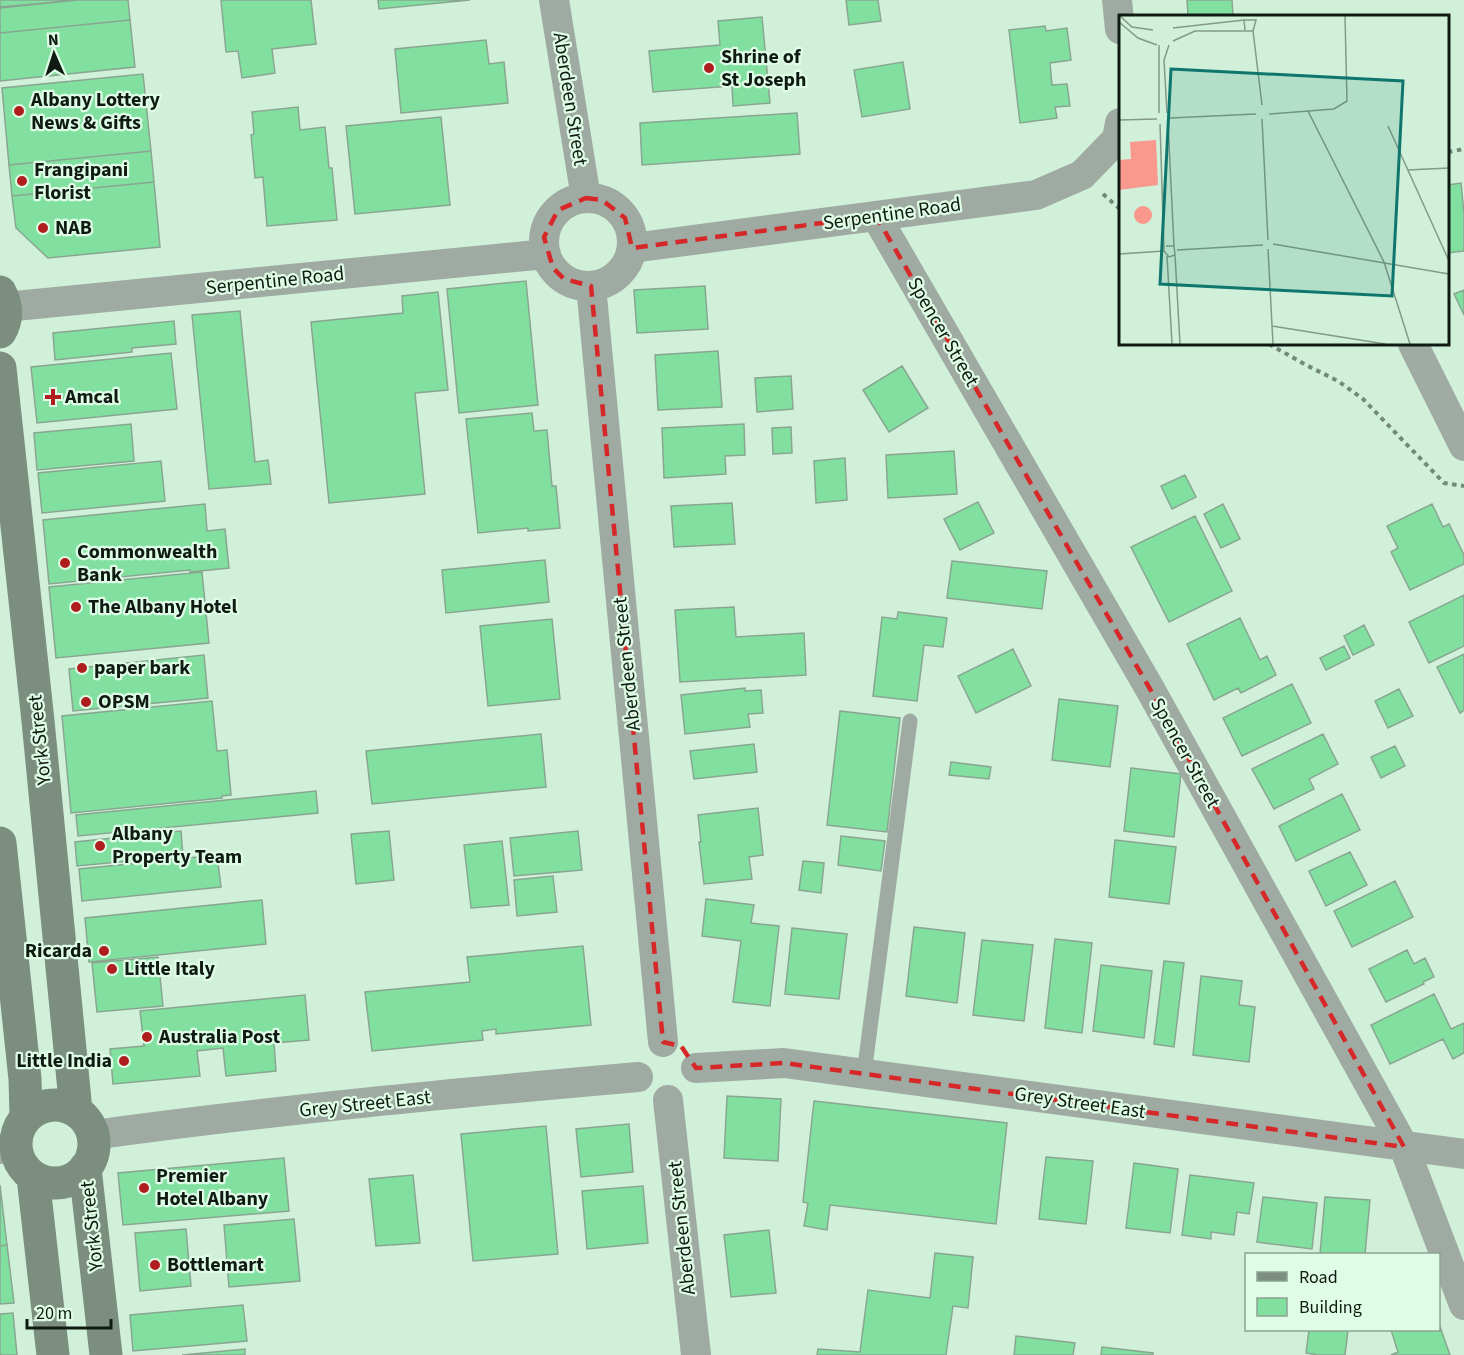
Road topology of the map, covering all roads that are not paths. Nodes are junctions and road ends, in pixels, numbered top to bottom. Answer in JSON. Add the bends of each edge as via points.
{"nodes":[{"id":1,"x":554,"y":0,"type":"edge"},
{"id":2,"x":1117,"y":0,"type":"edge"},
{"id":3,"x":1119,"y":19,"type":"edge"},
{"id":4,"x":1119,"y":128,"type":"edge"},
{"id":5,"x":586,"y":198,"type":"junction"},
{"id":6,"x":876,"y":216,"type":"junction"},
{"id":7,"x":632,"y":248,"type":"junction"},
{"id":8,"x":546,"y":254,"type":"junction"},
{"id":9,"x":591,"y":286,"type":"junction"},
{"id":10,"x":2,"y":310,"type":"edge"},
{"id":11,"x":1414,"y":345,"type":"edge"},
{"id":12,"x":0,"y":368,"type":"edge"},
{"id":13,"x":1464,"y":446,"type":"edge"},
{"id":14,"x":910,"y":722,"type":"dead end"},
{"id":15,"x":0,"y":843,"type":"edge"},
{"id":16,"x":663,"y":1042,"type":"junction"},
{"id":17,"x":696,"y":1068,"type":"junction"},
{"id":18,"x":864,"y":1074,"type":"junction"},
{"id":19,"x":638,"y":1077,"type":"junction"},
{"id":20,"x":668,"y":1101,"type":"junction"},
{"id":21,"x":84,"y":1123,"type":"junction"},
{"id":22,"x":14,"y":1137,"type":"edge"},
{"id":23,"x":1404,"y":1147,"type":"junction"},
{"id":24,"x":1464,"y":1154,"type":"edge"},
{"id":25,"x":86,"y":1168,"type":"junction"},
{"id":26,"x":33,"y":1177,"type":"junction"},
{"id":27,"x":1464,"y":1305,"type":"edge"},
{"id":28,"x":53,"y":1355,"type":"edge"},
{"id":29,"x":106,"y":1355,"type":"edge"},
{"id":30,"x":696,"y":1355,"type":"edge"}],
"edges":[{"from":1,"to":5,"type":"street","name":"Aberdeen Street"},
{"from":2,"to":3,"type":"street"},
{"from":4,"to":6,"type":"street","name":"Serpentine Road","via":[[1117,139],[1083,175],[1036,195]]},
{"from":5,"to":7,"type":"street","via":[[602,200],[626,218],[632,232]]},
{"from":5,"to":8,"type":"street","via":[[558,210],[548,222],[544,237]]},
{"from":6,"to":7,"type":"street","name":"Serpentine Road"},
{"from":6,"to":23,"type":"street","name":"Spencer Street","via":[[1150,689]]},
{"from":7,"to":9,"type":"street","via":[[628,262],[618,274],[606,283]]},
{"from":8,"to":9,"type":"street","via":[[564,279]]},
{"from":8,"to":10,"type":"street","name":"Serpentine Road"},
{"from":9,"to":16,"type":"street","name":"Aberdeen Street"},
{"from":11,"to":13,"type":"street"},
{"from":12,"to":21,"type":"main road","name":"York Street"},
{"from":14,"to":18,"type":"lane"},
{"from":15,"to":22,"type":"main road","via":[[25,1079]]},
{"from":16,"to":17,"type":"street","via":[[673,1042],[689,1052]]},
{"from":16,"to":19,"type":"street","via":[[646,1050],[640,1058]]},
{"from":17,"to":18,"type":"street","name":"Grey Street East","via":[[784,1064]]},
{"from":17,"to":20,"type":"street","via":[[692,1087],[686,1094]]},
{"from":18,"to":23,"type":"street","name":"Grey Street East"},
{"from":19,"to":20,"type":"street","via":[[649,1094]]},
{"from":19,"to":21,"type":"street","name":"Grey Street East","via":[[184,1123]]},
{"from":20,"to":30,"type":"street","name":"Aberdeen Street"},
{"from":21,"to":22,"type":"main road","via":[[63,1106],[50,1106],[37,1109]]},
{"from":21,"to":25,"type":"main road","via":[[94,1147]]},
{"from":22,"to":26,"type":"main road","via":[[20,1164]]},
{"from":23,"to":24,"type":"street","name":"Grey Street East"},
{"from":23,"to":27,"type":"street","name":"Spencer Street"},
{"from":25,"to":26,"type":"main road","via":[[61,1183],[46,1183]]},
{"from":25,"to":29,"type":"main road","name":"York Street"},
{"from":26,"to":28,"type":"main road"}]}
